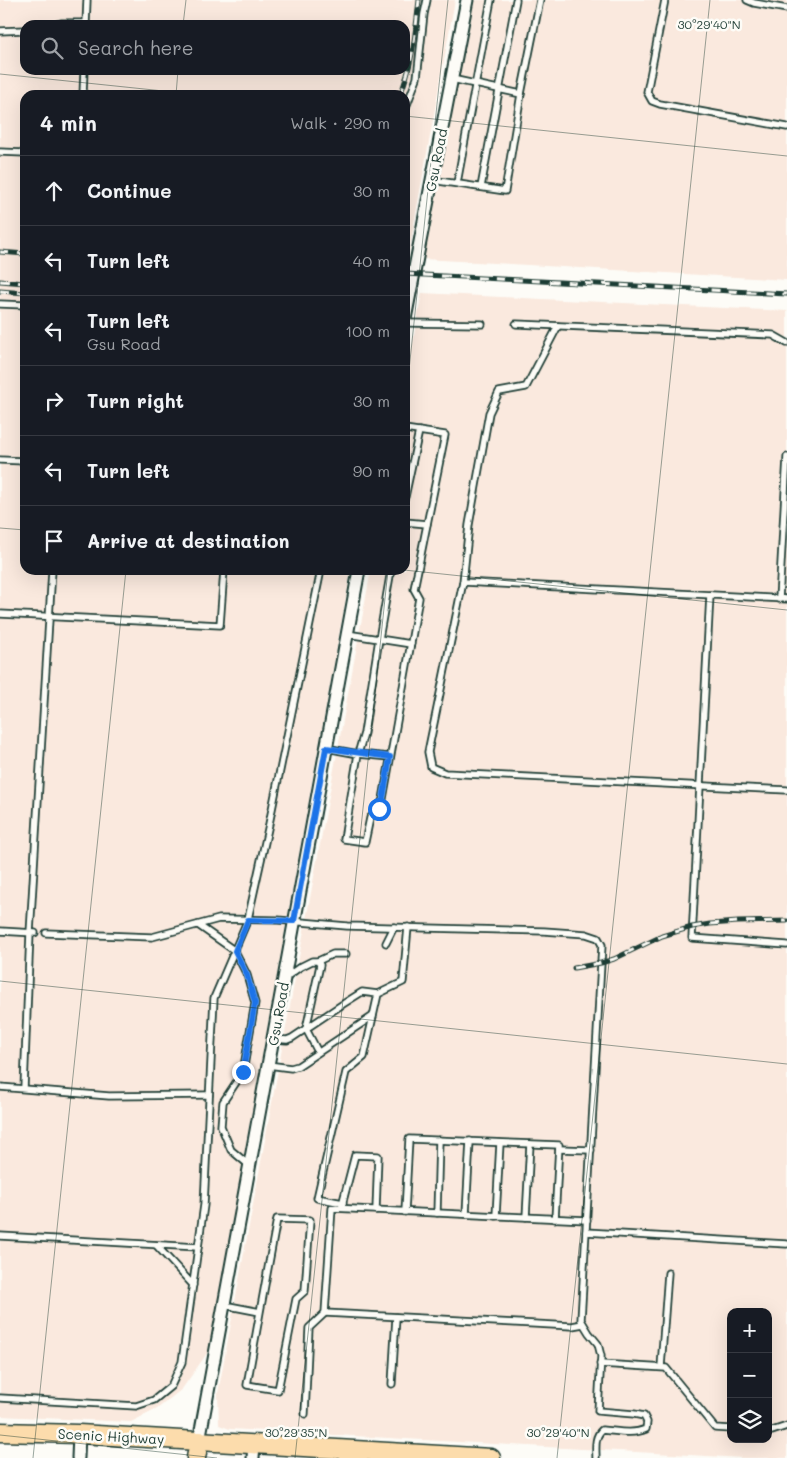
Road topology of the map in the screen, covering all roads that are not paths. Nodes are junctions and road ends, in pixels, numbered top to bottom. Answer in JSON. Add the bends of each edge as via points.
{"nodes":[{"id":1,"x":87,"y":0,"type":"edge"},
{"id":2,"x":427,"y":0,"type":"edge"},
{"id":3,"x":468,"y":0,"type":"edge"},
{"id":4,"x":491,"y":0,"type":"edge"},
{"id":5,"x":516,"y":0,"type":"edge"},
{"id":6,"x":540,"y":0,"type":"edge"},
{"id":7,"x":664,"y":0,"type":"edge"},
{"id":8,"x":747,"y":0,"type":"edge"},
{"id":9,"x":787,"y":9,"type":"edge"},
{"id":10,"x":86,"y":20,"type":"edge"},
{"id":11,"x":20,"y":30,"type":"edge"},
{"id":12,"x":0,"y":31,"type":"edge"},
{"id":13,"x":84,"y":75,"type":"edge"},
{"id":14,"x":452,"y":79,"type":"junction"},
{"id":15,"x":475,"y":84,"type":"junction"},
{"id":16,"x":500,"y":89,"type":"junction"},
{"id":17,"x":83,"y":90,"type":"edge"},
{"id":18,"x":522,"y":94,"type":"junction"},
{"id":19,"x":410,"y":97,"type":"edge"},
{"id":20,"x":787,"y":127,"type":"edge"},
{"id":21,"x":0,"y":152,"type":"edge"},
{"id":22,"x":20,"y":153,"type":"edge"},
{"id":23,"x":432,"y":180,"type":"junction"},
{"id":24,"x":457,"y":183,"type":"junction"},
{"id":25,"x":482,"y":187,"type":"junction"},
{"id":26,"x":410,"y":293,"type":"edge"},
{"id":27,"x":0,"y":304,"type":"edge"},
{"id":28,"x":20,"y":305,"type":"edge"},
{"id":29,"x":410,"y":323,"type":"edge"},
{"id":30,"x":482,"y":324,"type":"dead end"},
{"id":31,"x":516,"y":324,"type":"dead end"},
{"id":32,"x":558,"y":326,"type":"junction"},
{"id":33,"x":787,"y":343,"type":"edge"},
{"id":34,"x":410,"y":429,"type":"edge"},
{"id":35,"x":419,"y":431,"type":"junction"},
{"id":36,"x":787,"y":456,"type":"edge"},
{"id":37,"x":0,"y":460,"type":"edge"},
{"id":38,"x":20,"y":461,"type":"edge"},
{"id":39,"x":410,"y":473,"type":"edge"},
{"id":40,"x":410,"y":522,"type":"edge"},
{"id":41,"x":427,"y":524,"type":"junction"},
{"id":42,"x":784,"y":566,"type":"edge"},
{"id":43,"x":52,"y":575,"type":"edge"},
{"id":44,"x":224,"y":575,"type":"edge"},
{"id":45,"x":319,"y":575,"type":"edge"},
{"id":46,"x":358,"y":575,"type":"edge"},
{"id":47,"x":390,"y":575,"type":"edge"},
{"id":48,"x":463,"y":582,"type":"junction"},
{"id":49,"x":710,"y":595,"type":"junction"},
{"id":50,"x":779,"y":599,"type":"junction"},
{"id":51,"x":787,"y":599,"type":"edge"},
{"id":52,"x":0,"y":614,"type":"edge"},
{"id":53,"x":49,"y":617,"type":"junction"},
{"id":54,"x":347,"y":634,"type":"junction"},
{"id":55,"x":379,"y":639,"type":"junction"},
{"id":56,"x":411,"y":644,"type":"junction"},
{"id":57,"x":326,"y":748,"type":"junction"},
{"id":58,"x":358,"y":754,"type":"junction"},
{"id":59,"x":390,"y":757,"type":"junction"},
{"id":60,"x":700,"y":786,"type":"junction"},
{"id":61,"x":787,"y":790,"type":"edge"},
{"id":62,"x":248,"y":920,"type":"junction"},
{"id":63,"x":294,"y":921,"type":"junction"},
{"id":64,"x":198,"y":925,"type":"junction"},
{"id":65,"x":394,"y":927,"type":"junction"},
{"id":66,"x":408,"y":927,"type":"junction"},
{"id":67,"x":0,"y":931,"type":"edge"},
{"id":68,"x":33,"y":933,"type":"junction"},
{"id":69,"x":46,"y":933,"type":"dead end"},
{"id":70,"x":386,"y":943,"type":"dead end"},
{"id":71,"x":787,"y":945,"type":"edge"},
{"id":72,"x":235,"y":951,"type":"junction"},
{"id":73,"x":346,"y":954,"type":"dead end"},
{"id":74,"x":318,"y":961,"type":"junction"},
{"id":75,"x":284,"y":978,"type":"junction"},
{"id":76,"x":378,"y":994,"type":"junction"},
{"id":77,"x":373,"y":1016,"type":"junction"},
{"id":78,"x":306,"y":1029,"type":"junction"},
{"id":79,"x":273,"y":1039,"type":"junction"},
{"id":80,"x":318,"y":1052,"type":"junction"},
{"id":81,"x":268,"y":1065,"type":"junction"},
{"id":82,"x":0,"y":1087,"type":"edge"},
{"id":83,"x":24,"y":1088,"type":"junction"},
{"id":84,"x":209,"y":1095,"type":"junction"},
{"id":85,"x":439,"y":1140,"type":"junction"},
{"id":86,"x":470,"y":1141,"type":"junction"},
{"id":87,"x":500,"y":1143,"type":"junction"},
{"id":88,"x":530,"y":1144,"type":"junction"},
{"id":89,"x":559,"y":1149,"type":"junction"},
{"id":90,"x":591,"y":1150,"type":"junction"},
{"id":91,"x":250,"y":1166,"type":"junction"},
{"id":92,"x":342,"y":1206,"type":"junction"},
{"id":93,"x":376,"y":1210,"type":"junction"},
{"id":94,"x":405,"y":1212,"type":"junction"},
{"id":95,"x":437,"y":1213,"type":"junction"},
{"id":96,"x":466,"y":1214,"type":"junction"},
{"id":97,"x":496,"y":1216,"type":"junction"},
{"id":98,"x":526,"y":1217,"type":"junction"},
{"id":99,"x":555,"y":1219,"type":"junction"},
{"id":100,"x":587,"y":1220,"type":"junction"},
{"id":101,"x":586,"y":1232,"type":"junction"},
{"id":102,"x":0,"y":1236,"type":"edge"},
{"id":103,"x":787,"y":1244,"type":"edge"},
{"id":104,"x":156,"y":1245,"type":"junction"},
{"id":105,"x":198,"y":1247,"type":"junction"},
{"id":106,"x":668,"y":1273,"type":"dead end"},
{"id":107,"x":192,"y":1285,"type":"junction"},
{"id":108,"x":224,"y":1305,"type":"junction"},
{"id":109,"x":260,"y":1312,"type":"junction"},
{"id":110,"x":325,"y":1313,"type":"junction"},
{"id":111,"x":396,"y":1317,"type":"junction"},
{"id":112,"x":584,"y":1324,"type":"junction"},
{"id":113,"x":600,"y":1364,"type":"junction"},
{"id":114,"x":661,"y":1367,"type":"junction"},
{"id":115,"x":392,"y":1384,"type":"dead end"},
{"id":116,"x":0,"y":1398,"type":"edge"},
{"id":117,"x":305,"y":1414,"type":"dead end"},
{"id":118,"x":787,"y":1426,"type":"edge"},
{"id":119,"x":727,"y":1429,"type":"edge"},
{"id":120,"x":772,"y":1431,"type":"edge"},
{"id":121,"x":0,"y":1432,"type":"edge"},
{"id":122,"x":79,"y":1434,"type":"junction"},
{"id":123,"x":198,"y":1450,"type":"edge"},
{"id":124,"x":254,"y":1451,"type":"edge"},
{"id":125,"x":424,"y":1456,"type":"edge"},
{"id":126,"x":78,"y":1458,"type":"edge"},
{"id":127,"x":491,"y":1458,"type":"edge"},
{"id":128,"x":596,"y":1458,"type":"edge"}],
"edges":[{"from":1,"to":10,"type":"lane"},
{"from":2,"to":19,"type":"lane","via":[[417,78]]},
{"from":3,"to":14,"type":"street","name":"Gsu Road"},
{"from":4,"to":15,"type":"lane"},
{"from":5,"to":16,"type":"lane"},
{"from":6,"to":18,"type":"lane"},
{"from":7,"to":20,"type":"lane","via":[[647,92],[652,101]]},
{"from":8,"to":9,"type":"lane"},
{"from":11,"to":12,"type":"lane"},
{"from":13,"to":17,"type":"lane"},
{"from":14,"to":15,"type":"lane"},
{"from":14,"to":23,"type":"street","name":"Gsu Road"},
{"from":15,"to":16,"type":"lane"},
{"from":15,"to":24,"type":"lane"},
{"from":16,"to":18,"type":"lane"},
{"from":16,"to":25,"type":"lane"},
{"from":18,"to":25,"type":"lane","via":[[504,191]]},
{"from":21,"to":22,"type":"lane"},
{"from":23,"to":24,"type":"lane"},
{"from":23,"to":26,"type":"street","name":"Gsu Road"},
{"from":24,"to":25,"type":"lane"},
{"from":27,"to":28,"type":"lane"},
{"from":29,"to":30,"type":"lane"},
{"from":31,"to":32,"type":"lane"},
{"from":32,"to":33,"type":"lane","via":[[773,335]]},
{"from":32,"to":48,"type":"lane","via":[[526,387],[499,392],[489,413],[469,525]]},
{"from":34,"to":35,"type":"lane"},
{"from":35,"to":39,"type":"lane"},
{"from":35,"to":41,"type":"lane","via":[[445,435]]},
{"from":36,"to":42,"type":"lane"},
{"from":37,"to":38,"type":"lane"},
{"from":40,"to":41,"type":"lane"},
{"from":41,"to":56,"type":"lane","via":[[414,589],[419,598]]},
{"from":42,"to":50,"type":"lane"},
{"from":43,"to":53,"type":"lane"},
{"from":44,"to":53,"type":"lane","via":[[220,625]]},
{"from":45,"to":62,"type":"lane"},
{"from":46,"to":54,"type":"street","name":"Gsu Road"},
{"from":47,"to":55,"type":"lane"},
{"from":48,"to":49,"type":"lane"},
{"from":48,"to":60,"type":"lane","via":[[428,752],[432,767],[445,773]]},
{"from":49,"to":50,"type":"lane"},
{"from":49,"to":60,"type":"lane"},
{"from":50,"to":51,"type":"lane"},
{"from":52,"to":53,"type":"lane"},
{"from":53,"to":68,"type":"lane"},
{"from":54,"to":55,"type":"lane"},
{"from":54,"to":57,"type":"street","name":"Gsu Road"},
{"from":55,"to":56,"type":"lane"},
{"from":55,"to":58,"type":"lane"},
{"from":56,"to":59,"type":"lane"},
{"from":57,"to":58,"type":"lane"},
{"from":57,"to":63,"type":"street","name":"Gsu Road"},
{"from":58,"to":59,"type":"lane"},
{"from":58,"to":59,"type":"lane","via":[[344,839],[365,842],[370,818],[383,799]]},
{"from":60,"to":61,"type":"lane"},
{"from":60,"to":71,"type":"lane","via":[[692,938]]},
{"from":62,"to":63,"type":"lane"},
{"from":62,"to":64,"type":"lane","via":[[220,919]]},
{"from":62,"to":72,"type":"lane"},
{"from":63,"to":65,"type":"lane"},
{"from":63,"to":75,"type":"street","name":"Gsu Road"},
{"from":64,"to":69,"type":"lane","via":[[152,937]]},
{"from":64,"to":72,"type":"lane"},
{"from":65,"to":66,"type":"lane"},
{"from":65,"to":70,"type":"lane"},
{"from":66,"to":76,"type":"lane","via":[[403,982]]},
{"from":66,"to":90,"type":"lane","via":[[544,931],[598,938],[602,945]]},
{"from":67,"to":68,"type":"lane"},
{"from":68,"to":83,"type":"lane"},
{"from":72,"to":84,"type":"lane","via":[[214,998]]},
{"from":72,"to":91,"type":"lane","via":[[247,975],[255,1003],[243,1072],[223,1102],[220,1126],[231,1150]]},
{"from":73,"to":74,"type":"lane","via":[[333,954]]},
{"from":74,"to":75,"type":"lane","via":[[312,961]]},
{"from":74,"to":78,"type":"lane","via":[[320,965]]},
{"from":75,"to":79,"type":"street","name":"Gsu Road"},
{"from":76,"to":77,"type":"lane"},
{"from":76,"to":78,"type":"lane","via":[[362,992]]},
{"from":77,"to":80,"type":"lane"},
{"from":77,"to":92,"type":"lane","via":[[364,1057],[346,1072],[317,1198]]},
{"from":78,"to":79,"type":"lane","via":[[287,1040]]},
{"from":78,"to":80,"type":"lane"},
{"from":79,"to":81,"type":"street","name":"Gsu Road"},
{"from":80,"to":81,"type":"lane","via":[[291,1068]]},
{"from":81,"to":91,"type":"street","name":"Gsu Road"},
{"from":82,"to":83,"type":"lane"},
{"from":83,"to":84,"type":"lane","via":[[109,1096]]},
{"from":84,"to":105,"type":"lane","via":[[204,1205]]},
{"from":85,"to":86,"type":"lane"},
{"from":85,"to":94,"type":"lane","via":[[409,1139]]},
{"from":85,"to":95,"type":"lane"},
{"from":86,"to":87,"type":"lane"},
{"from":86,"to":96,"type":"lane"},
{"from":87,"to":88,"type":"lane"},
{"from":87,"to":97,"type":"lane"},
{"from":88,"to":89,"type":"lane","via":[[560,1145]]},
{"from":88,"to":98,"type":"lane"},
{"from":89,"to":90,"type":"lane"},
{"from":89,"to":99,"type":"lane"},
{"from":90,"to":100,"type":"lane"},
{"from":91,"to":108,"type":"street","name":"Gsu Road"},
{"from":92,"to":93,"type":"lane"},
{"from":92,"to":93,"type":"lane","via":[[354,1155],[378,1156]]},
{"from":92,"to":110,"type":"lane","via":[[332,1208]]},
{"from":93,"to":94,"type":"lane"},
{"from":94,"to":95,"type":"lane"},
{"from":95,"to":96,"type":"lane"},
{"from":96,"to":97,"type":"lane"},
{"from":97,"to":98,"type":"lane"},
{"from":98,"to":99,"type":"lane"},
{"from":99,"to":100,"type":"lane"},
{"from":100,"to":101,"type":"lane"},
{"from":101,"to":103,"type":"lane"},
{"from":101,"to":112,"type":"lane","via":[[581,1320]]},
{"from":102,"to":104,"type":"lane"},
{"from":104,"to":105,"type":"lane"},
{"from":104,"to":107,"type":"lane"},
{"from":105,"to":107,"type":"lane"},
{"from":106,"to":114,"type":"lane"},
{"from":107,"to":116,"type":"lane","via":[[182,1362],[171,1386],[154,1400],[136,1406]]},
{"from":108,"to":109,"type":"lane"},
{"from":108,"to":123,"type":"street","name":"Gsu Road"},
{"from":109,"to":109,"type":"lane","via":[[247,1385],[278,1390],[296,1299],[305,1291],[310,1220],[277,1219]]},
{"from":110,"to":111,"type":"lane"},
{"from":110,"to":117,"type":"lane","via":[[309,1328]]},
{"from":111,"to":112,"type":"lane"},
{"from":111,"to":115,"type":"lane"},
{"from":112,"to":113,"type":"lane","via":[[598,1344]]},
{"from":113,"to":114,"type":"lane"},
{"from":113,"to":128,"type":"lane","via":[[598,1411],[644,1416],[647,1422],[646,1428],[639,1432],[602,1430],[596,1439]]},
{"from":114,"to":119,"type":"lane","via":[[666,1368],[715,1428]]},
{"from":118,"to":120,"type":"lane"},
{"from":121,"to":122,"type":"main road","name":"Scenic Highway"},
{"from":122,"to":123,"type":"main road","name":"Scenic Highway"},
{"from":122,"to":126,"type":"street"},
{"from":123,"to":124,"type":"main road","name":"Scenic Highway"},
{"from":124,"to":125,"type":"main road","name":"Scenic Highway"},
{"from":125,"to":127,"type":"main road","name":"Scenic Highway"}]}
